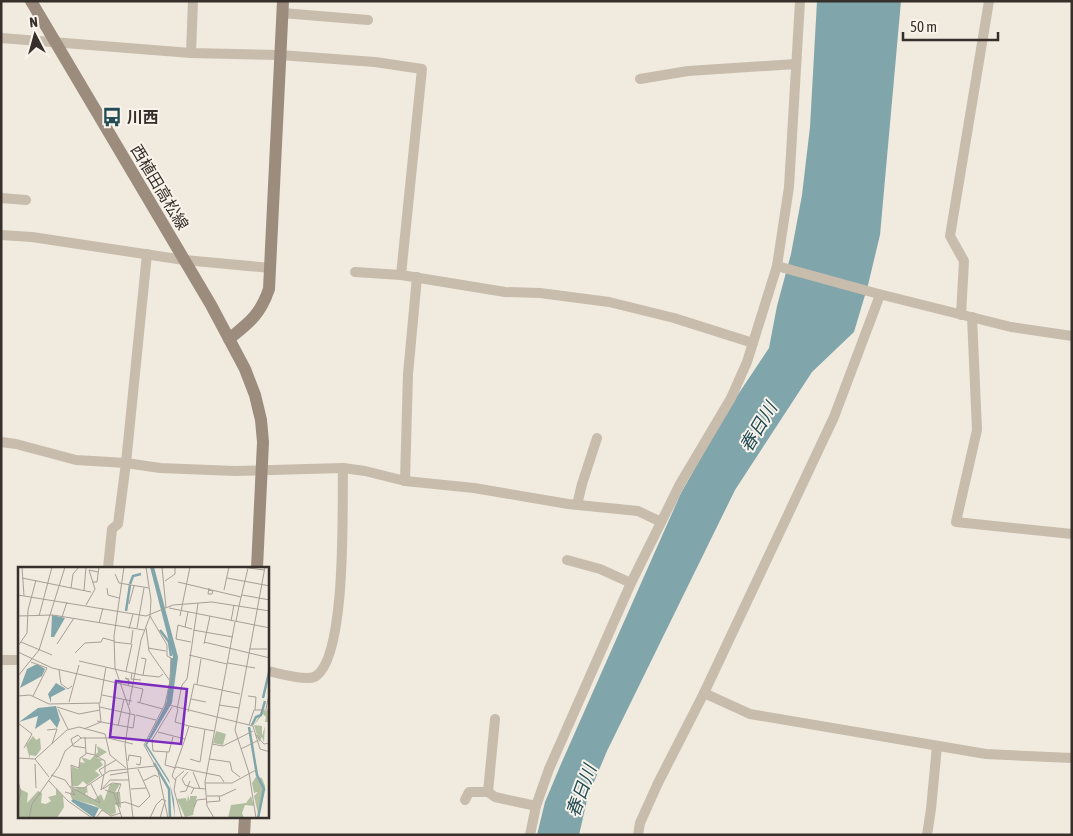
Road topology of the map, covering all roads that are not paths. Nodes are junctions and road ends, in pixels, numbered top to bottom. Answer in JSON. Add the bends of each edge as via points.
{"nodes":[{"id":1,"x":31,"y":1,"type":"edge"},
{"id":2,"x":193,"y":1,"type":"edge"},
{"id":3,"x":800,"y":1,"type":"edge"},
{"id":4,"x":989,"y":1,"type":"edge"},
{"id":5,"x":283,"y":7,"type":"edge"},
{"id":6,"x":368,"y":20,"type":"dead end"},
{"id":7,"x":1,"y":38,"type":"edge"},
{"id":8,"x":56,"y":43,"type":"junction"},
{"id":9,"x":191,"y":53,"type":"junction"},
{"id":10,"x":280,"y":55,"type":"junction"},
{"id":11,"x":796,"y":64,"type":"junction"},
{"id":12,"x":640,"y":79,"type":"dead end"},
{"id":13,"x":1,"y":198,"type":"edge"},
{"id":14,"x":26,"y":200,"type":"dead end"},
{"id":15,"x":1,"y":235,"type":"edge"},
{"id":16,"x":147,"y":254,"type":"junction"},
{"id":17,"x":184,"y":260,"type":"junction"},
{"id":18,"x":780,"y":267,"type":"junction"},
{"id":19,"x":271,"y":268,"type":"junction"},
{"id":20,"x":355,"y":272,"type":"dead end"},
{"id":21,"x":401,"y":275,"type":"junction"},
{"id":22,"x":417,"y":278,"type":"junction"},
{"id":23,"x":878,"y":294,"type":"junction"},
{"id":24,"x":961,"y":315,"type":"junction"},
{"id":25,"x":972,"y":318,"type":"junction"},
{"id":26,"x":1072,"y":336,"type":"edge"},
{"id":27,"x":229,"y":340,"type":"junction"},
{"id":28,"x":753,"y":343,"type":"junction"},
{"id":29,"x":597,"y":438,"type":"dead end"},
{"id":30,"x":1,"y":442,"type":"edge"},
{"id":31,"x":126,"y":463,"type":"junction"},
{"id":32,"x":343,"y":468,"type":"junction"},
{"id":33,"x":262,"y":471,"type":"junction"},
{"id":34,"x":405,"y":481,"type":"junction"},
{"id":35,"x":577,"y":505,"type":"junction"},
{"id":36,"x":661,"y":522,"type":"junction"},
{"id":37,"x":1072,"y":534,"type":"edge"},
{"id":38,"x":567,"y":560,"type":"dead end"},
{"id":39,"x":108,"y":567,"type":"edge"},
{"id":40,"x":257,"y":567,"type":"edge"},
{"id":41,"x":631,"y":583,"type":"junction"},
{"id":42,"x":1,"y":660,"type":"edge"},
{"id":43,"x":18,"y":660,"type":"edge"},
{"id":44,"x":269,"y":671,"type":"edge"},
{"id":45,"x":704,"y":693,"type":"junction"},
{"id":46,"x":495,"y":719,"type":"dead end"},
{"id":47,"x":937,"y":746,"type":"junction"},
{"id":48,"x":1072,"y":758,"type":"edge"},
{"id":49,"x":488,"y":792,"type":"junction"},
{"id":50,"x":466,"y":800,"type":"dead end"},
{"id":51,"x":536,"y":806,"type":"junction"},
{"id":52,"x":245,"y":818,"type":"edge"},
{"id":53,"x":244,"y":835,"type":"edge"},
{"id":54,"x":530,"y":835,"type":"edge"},
{"id":55,"x":638,"y":835,"type":"edge"},
{"id":56,"x":927,"y":835,"type":"edge"}],
"edges":[{"from":1,"to":8,"type":"main road","name":"西植田高松線"},
{"from":2,"to":9,"type":"street"},
{"from":3,"to":11,"type":"street"},
{"from":4,"to":24,"type":"street","via":[[950,236],[964,261]]},
{"from":5,"to":6,"type":"street"},
{"from":5,"to":10,"type":"main road"},
{"from":7,"to":8,"type":"street"},
{"from":8,"to":9,"type":"street"},
{"from":8,"to":17,"type":"main road","name":"西植田高松線"},
{"from":9,"to":10,"type":"street"},
{"from":10,"to":19,"type":"main road"},
{"from":10,"to":21,"type":"street","via":[[422,69]]},
{"from":11,"to":12,"type":"street","via":[[688,71]]},
{"from":11,"to":18,"type":"street","via":[[789,187]]},
{"from":13,"to":14,"type":"street"},
{"from":15,"to":16,"type":"street"},
{"from":16,"to":17,"type":"street"},
{"from":16,"to":31,"type":"street"},
{"from":17,"to":19,"type":"street"},
{"from":17,"to":27,"type":"main road","name":"西植田高松線"},
{"from":18,"to":23,"type":"street"},
{"from":18,"to":28,"type":"street"},
{"from":19,"to":27,"type":"main road","via":[[264,306]]},
{"from":20,"to":21,"type":"street"},
{"from":21,"to":22,"type":"street"},
{"from":22,"to":28,"type":"street","via":[[504,292],[609,302]]},
{"from":22,"to":34,"type":"street","via":[[408,374]]},
{"from":23,"to":24,"type":"street"},
{"from":23,"to":45,"type":"street","via":[[858,359],[834,417]]},
{"from":24,"to":25,"type":"street"},
{"from":25,"to":26,"type":"street"},
{"from":25,"to":37,"type":"street","via":[[977,430],[956,522]]},
{"from":27,"to":33,"type":"main road","name":"西植田高松線","via":[[255,395],[264,442]]},
{"from":28,"to":36,"type":"street","via":[[731,398]]},
{"from":29,"to":35,"type":"street"},
{"from":30,"to":31,"type":"street","via":[[76,460]]},
{"from":31,"to":33,"type":"street","via":[[160,468]]},
{"from":31,"to":39,"type":"street","via":[[118,524],[112,529]]},
{"from":32,"to":33,"type":"street"},
{"from":32,"to":34,"type":"street"},
{"from":32,"to":44,"type":"street","via":[[339,591],[330,651],[322,670],[314,678]]},
{"from":33,"to":40,"type":"main road","name":"西植田高松線"},
{"from":34,"to":35,"type":"street","via":[[474,488]]},
{"from":35,"to":36,"type":"street","via":[[638,511]]},
{"from":36,"to":41,"type":"street"},
{"from":38,"to":41,"type":"street","via":[[600,569]]},
{"from":41,"to":51,"type":"street","via":[[549,769]]},
{"from":42,"to":43,"type":"street"},
{"from":45,"to":47,"type":"street","via":[[750,714]]},
{"from":45,"to":55,"type":"street","via":[[658,782]]},
{"from":46,"to":49,"type":"street"},
{"from":47,"to":48,"type":"street","via":[[986,754]]},
{"from":47,"to":56,"type":"street"},
{"from":49,"to":50,"type":"street","via":[[469,792]]},
{"from":49,"to":51,"type":"street","via":[[495,797]]},
{"from":51,"to":54,"type":"street"},
{"from":52,"to":53,"type":"main road"}]}
